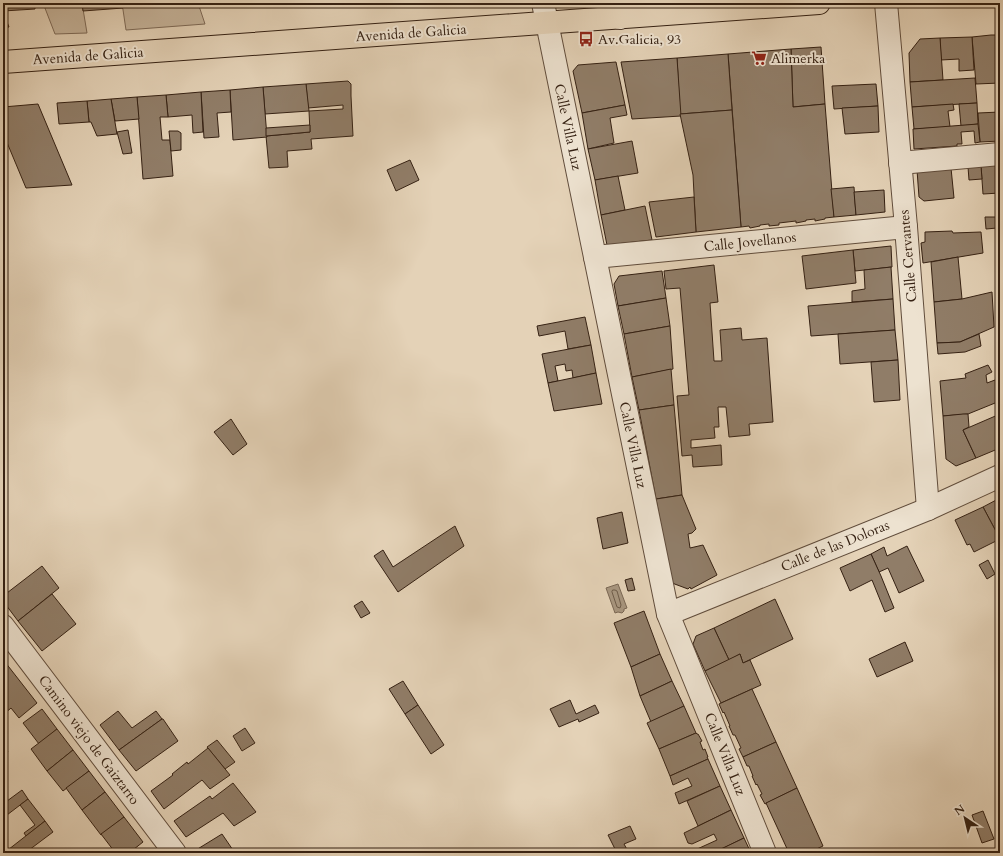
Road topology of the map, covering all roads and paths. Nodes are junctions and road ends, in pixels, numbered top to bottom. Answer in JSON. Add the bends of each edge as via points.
{"nodes":[{"id":1,"x":820,"y":3,"type":"edge"},
{"id":2,"x":886,"y":3,"type":"edge"},
{"id":3,"x":731,"y":6,"type":"edge"},
{"id":4,"x":619,"y":10,"type":"edge"},
{"id":5,"x":545,"y":13,"type":"edge"},
{"id":6,"x":3,"y":62,"type":"edge"},
{"id":7,"x":1000,"y":154,"type":"edge"},
{"id":8,"x":900,"y":163,"type":"junction"},
{"id":9,"x":906,"y":227,"type":"junction"},
{"id":10,"x":595,"y":257,"type":"junction"},
{"id":11,"x":1000,"y":476,"type":"edge"},
{"id":12,"x":928,"y":508,"type":"junction"},
{"id":13,"x":668,"y":614,"type":"junction"},
{"id":14,"x":3,"y":626,"type":"edge"},
{"id":15,"x":175,"y":853,"type":"edge"},
{"id":16,"x":765,"y":853,"type":"edge"}],
"edges":[{"from":1,"to":3,"type":"main road","name":"Avenida de Galicia"},
{"from":2,"to":8,"type":"street","name":"Calle Cervantes"},
{"from":3,"to":4,"type":"main road","name":"Avenida de Galicia"},
{"from":4,"to":5,"type":"main road","name":"Avenida de Galicia"},
{"from":5,"to":6,"type":"main road","name":"Avenida de Galicia"},
{"from":5,"to":10,"type":"street","name":"Calle Villa Luz"},
{"from":7,"to":8,"type":"street"},
{"from":8,"to":9,"type":"street","name":"Calle Cervantes"},
{"from":9,"to":10,"type":"street","name":"Calle Jovellanos"},
{"from":9,"to":12,"type":"street","name":"Calle Cervantes"},
{"from":10,"to":13,"type":"street","name":"Calle Villa Luz"},
{"from":11,"to":12,"type":"street","name":"Calle de las Doloras"},
{"from":12,"to":13,"type":"street","name":"Calle de las Doloras"},
{"from":13,"to":16,"type":"street","name":"Calle Villa Luz"},
{"from":14,"to":15,"type":"street","name":"Camino viejo de Gaiztarro"}]}
